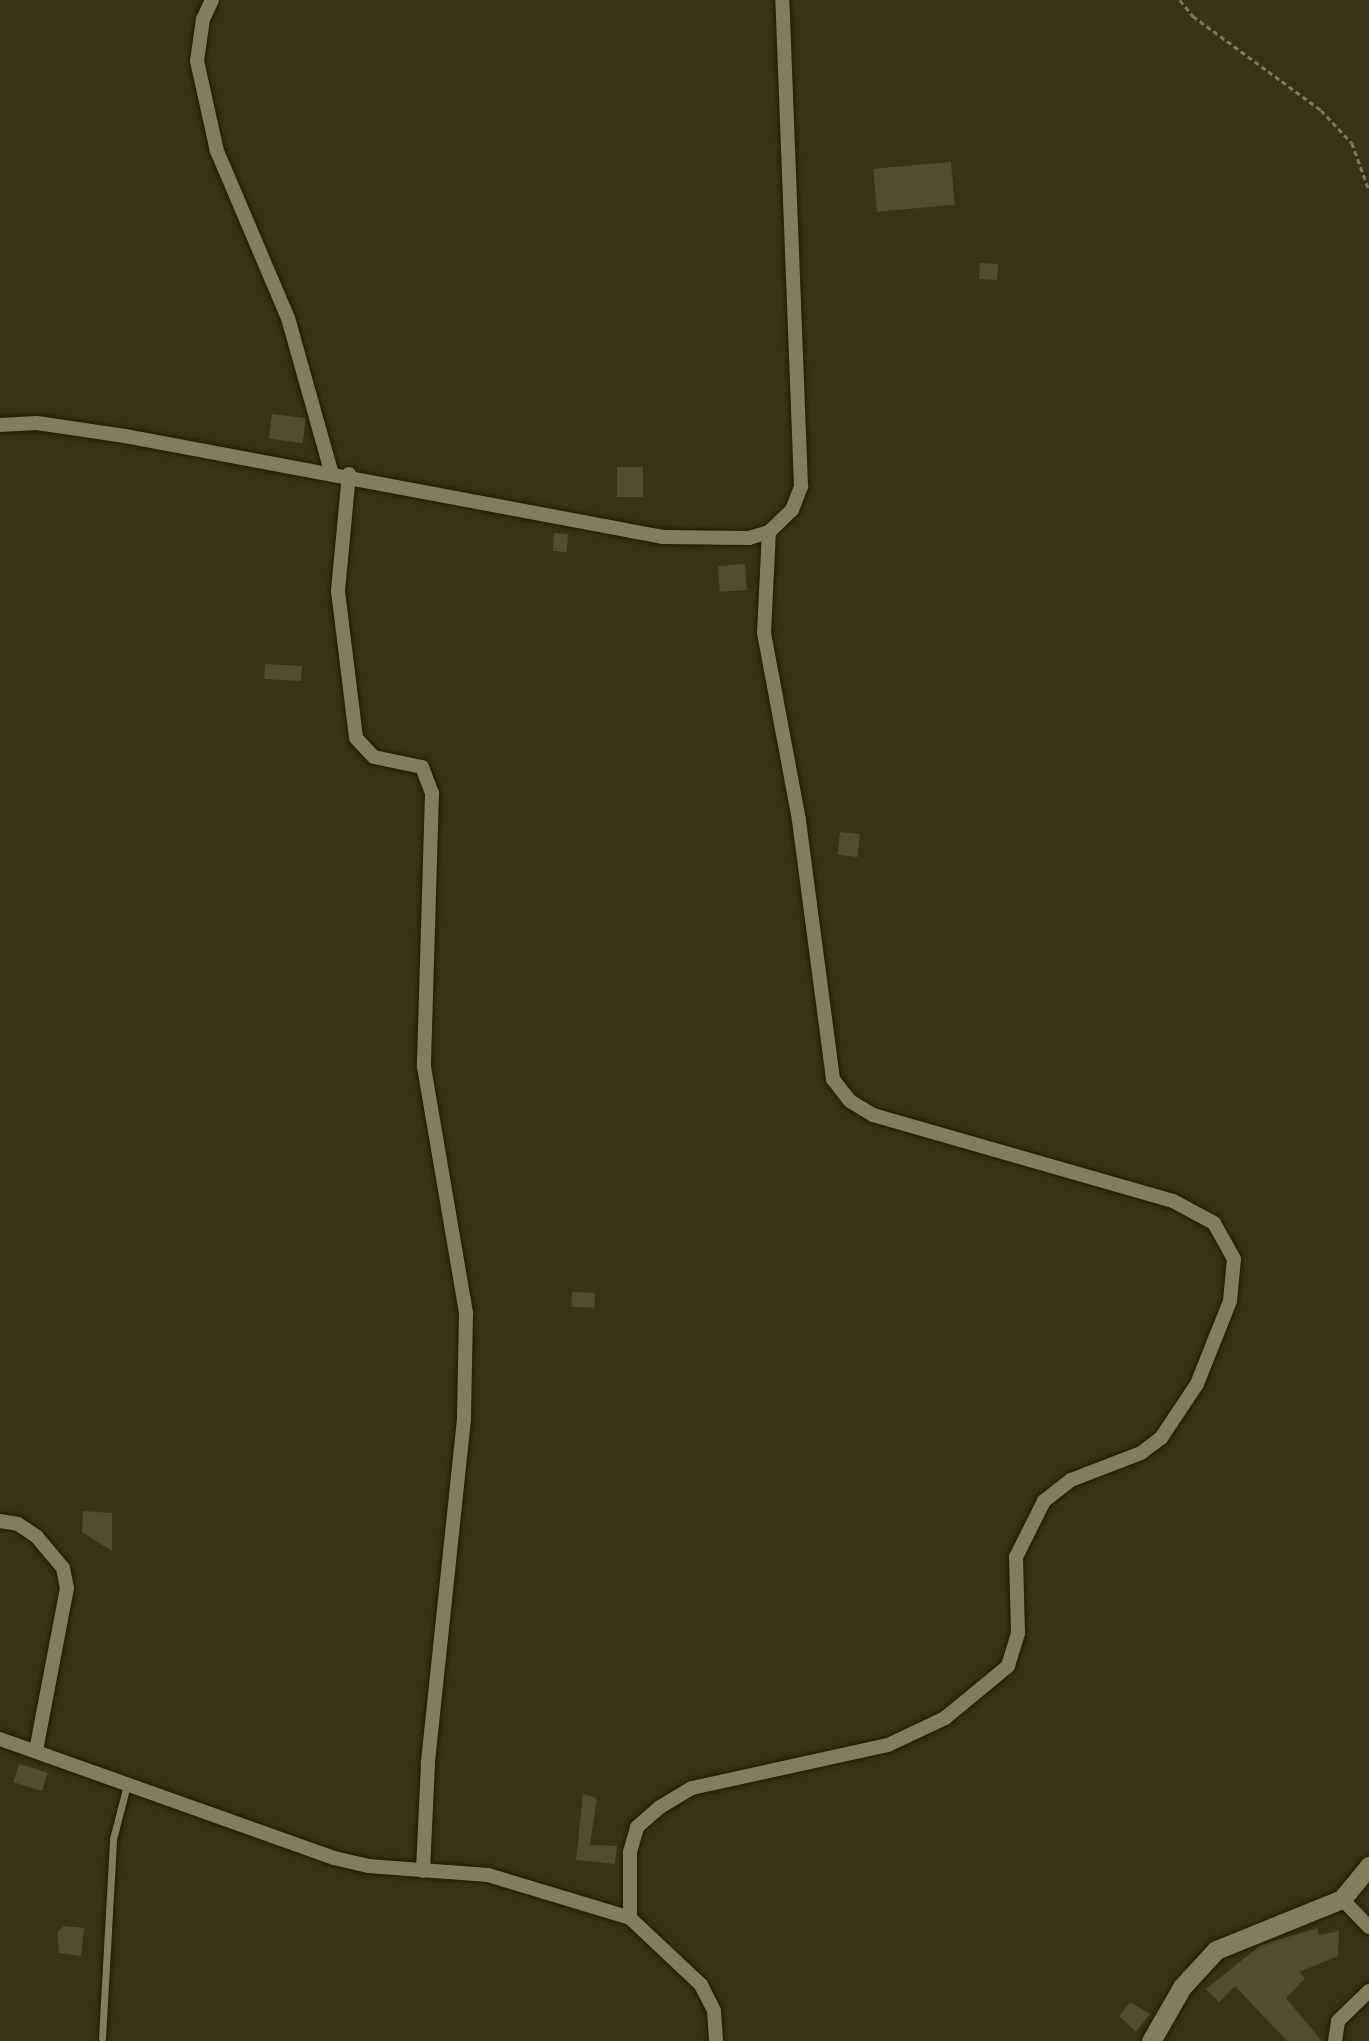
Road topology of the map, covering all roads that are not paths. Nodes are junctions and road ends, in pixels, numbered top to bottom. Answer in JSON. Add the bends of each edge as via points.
{"nodes":[{"id":1,"x":212,"y":0,"type":"edge"},
{"id":2,"x":782,"y":0,"type":"edge"},
{"id":3,"x":0,"y":425,"type":"edge"},
{"id":4,"x":331,"y":471,"type":"junction"},
{"id":5,"x":349,"y":474,"type":"junction"},
{"id":6,"x":769,"y":532,"type":"junction"},
{"id":7,"x":0,"y":1521,"type":"edge"},
{"id":8,"x":0,"y":1739,"type":"edge"},
{"id":9,"x":36,"y":1750,"type":"junction"},
{"id":10,"x":128,"y":1783,"type":"junction"},
{"id":11,"x":1369,"y":1867,"type":"edge"},
{"id":12,"x":423,"y":1871,"type":"junction"},
{"id":13,"x":1342,"y":1899,"type":"junction"},
{"id":14,"x":630,"y":1918,"type":"junction"},
{"id":15,"x":1369,"y":1927,"type":"edge"},
{"id":16,"x":1369,"y":1991,"type":"edge"},
{"id":17,"x":102,"y":2038,"type":"dead end"},
{"id":18,"x":716,"y":2041,"type":"edge"},
{"id":19,"x":1151,"y":2041,"type":"edge"},
{"id":20,"x":1335,"y":2041,"type":"edge"}],
"edges":[{"from":1,"to":4,"type":"street","via":[[200,29],[197,61],[214,139],[288,318]]},
{"from":2,"to":6,"type":"street","via":[[801,486],[792,510]]},
{"from":3,"to":4,"type":"street","via":[[100,432]]},
{"from":4,"to":5,"type":"street"},
{"from":5,"to":6,"type":"street","via":[[663,537],[749,538]]},
{"from":5,"to":12,"type":"street","via":[[338,591],[356,738],[374,757],[422,767],[432,793],[424,1067],[466,1313],[464,1419],[428,1764]]},
{"from":6,"to":14,"type":"street","via":[[764,633],[799,820],[833,1079],[850,1101],[873,1115],[1173,1201],[1214,1223],[1234,1259],[1230,1301],[1197,1384],[1161,1438],[1141,1453],[1071,1480],[1037,1513],[1016,1558],[1017,1633],[1008,1666],[945,1718],[888,1745],[692,1787],[660,1807],[637,1828],[630,1852]]},
{"from":7,"to":9,"type":"street","via":[[18,1524],[37,1537],[63,1568],[67,1588]]},
{"from":8,"to":9,"type":"street"},
{"from":9,"to":10,"type":"street"},
{"from":10,"to":12,"type":"street","via":[[334,1858]]},
{"from":10,"to":17,"type":"lane","via":[[112,1853]]},
{"from":11,"to":13,"type":"street"},
{"from":12,"to":14,"type":"street","via":[[488,1875]]},
{"from":13,"to":15,"type":"street"},
{"from":13,"to":19,"type":"street","via":[[1216,1950],[1182,1987]]},
{"from":14,"to":18,"type":"street","via":[[701,1985],[714,2011]]},
{"from":16,"to":20,"type":"street","via":[[1338,2021]]}]}
